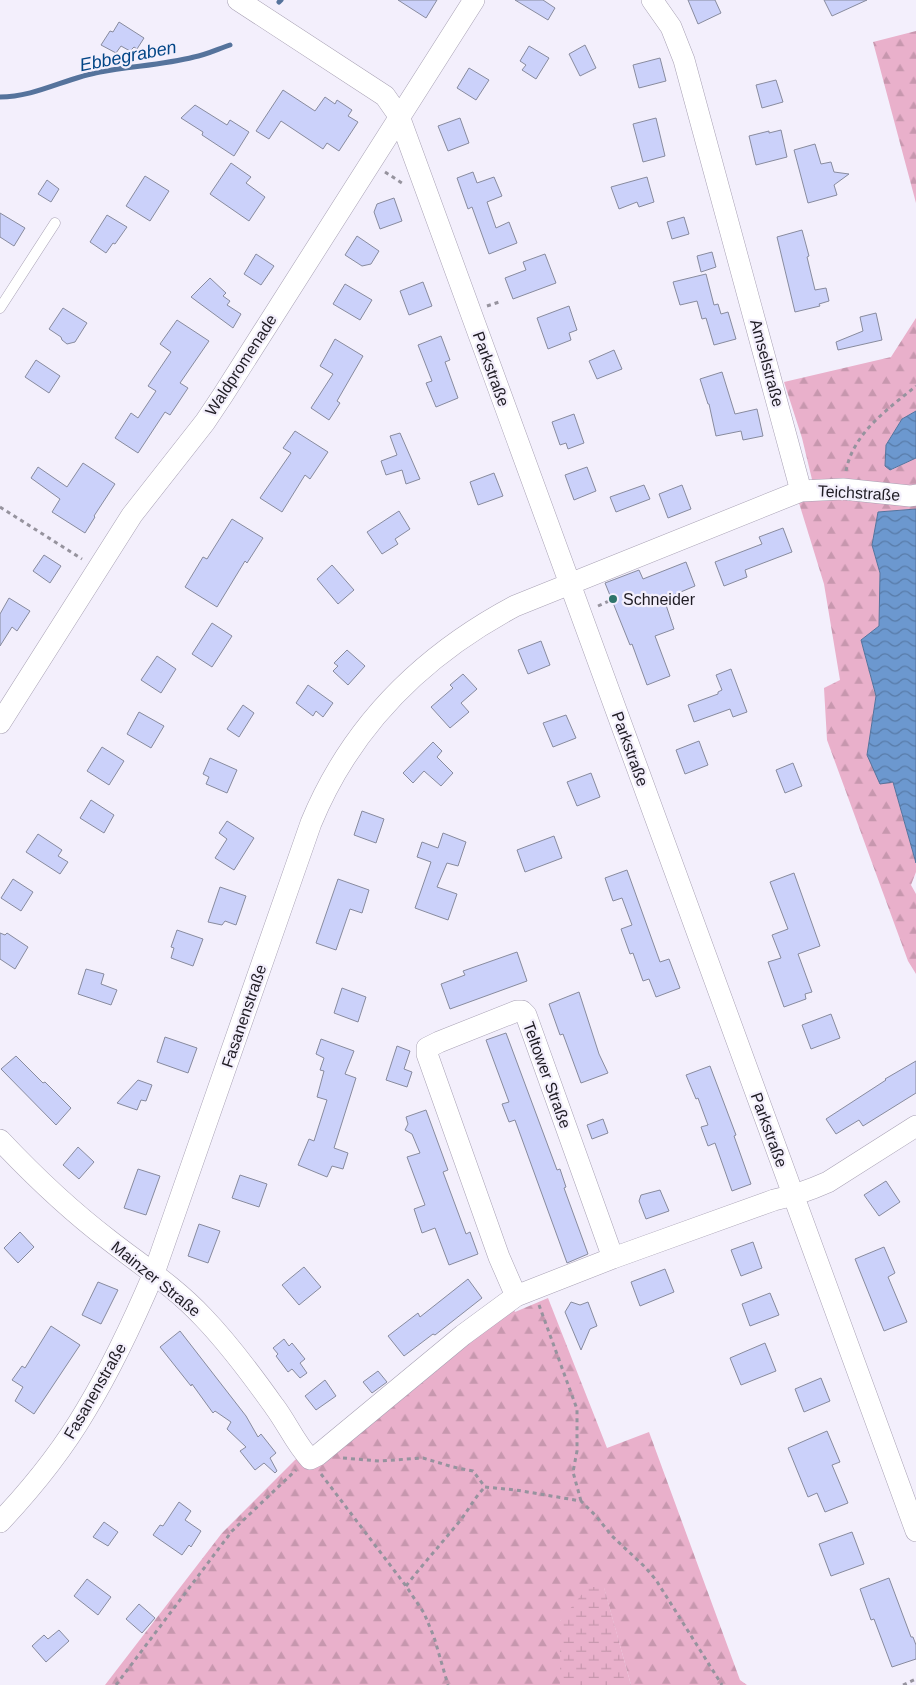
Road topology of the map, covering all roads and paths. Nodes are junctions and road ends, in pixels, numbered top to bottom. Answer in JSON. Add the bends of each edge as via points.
{"nodes":[{"id":1,"x":238,"y":0,"type":"edge"},
{"id":2,"x":474,"y":0,"type":"edge"},
{"id":3,"x":652,"y":0,"type":"edge"},
{"id":4,"x":399,"y":116,"type":"junction"},
{"id":5,"x":369,"y":163,"type":"junction"},
{"id":6,"x":407,"y":187,"type":"dead end"},
{"id":7,"x":55,"y":224,"type":"dead end"},
{"id":8,"x":499,"y":302,"type":"dead end"},
{"id":9,"x":0,"y":308,"type":"edge"},
{"id":10,"x":484,"y":308,"type":"dead end"},
{"id":11,"x":916,"y":386,"type":"edge"},
{"id":12,"x":843,"y":489,"type":"junction"},
{"id":13,"x":801,"y":491,"type":"junction"},
{"id":14,"x":916,"y":495,"type":"edge"},
{"id":15,"x":0,"y":508,"type":"edge"},
{"id":16,"x":97,"y":569,"type":"junction"},
{"id":17,"x":570,"y":584,"type":"junction"},
{"id":18,"x":609,"y":601,"type":"dead end"},
{"id":19,"x":604,"y":604,"type":"dead end"},
{"id":20,"x":0,"y":723,"type":"edge"},
{"id":21,"x":916,"y":1126,"type":"edge"},
{"id":22,"x":0,"y":1140,"type":"edge"},
{"id":23,"x":793,"y":1196,"type":"junction"},
{"id":24,"x":612,"y":1258,"type":"junction"},
{"id":25,"x":154,"y":1273,"type":"junction"},
{"id":26,"x":516,"y":1296,"type":"junction"},
{"id":27,"x":538,"y":1302,"type":"dead end"},
{"id":28,"x":314,"y":1457,"type":"junction"},
{"id":29,"x":485,"y":1487,"type":"junction"},
{"id":30,"x":582,"y":1502,"type":"junction"},
{"id":31,"x":0,"y":1522,"type":"edge"},
{"id":32,"x":916,"y":1531,"type":"edge"},
{"id":33,"x":406,"y":1586,"type":"junction"},
{"id":34,"x":916,"y":1679,"type":"edge"},
{"id":35,"x":116,"y":1685,"type":"edge"},
{"id":36,"x":448,"y":1685,"type":"edge"},
{"id":37,"x":722,"y":1685,"type":"edge"},
{"id":38,"x":903,"y":1685,"type":"edge"}],
"edges":[{"from":1,"to":4,"type":"street","name":"Parkstraße","via":[[386,96]]},
{"from":2,"to":4,"type":"street","name":"Waldpromenade"},
{"from":3,"to":13,"type":"street","name":"Amselstraße","via":[[671,27],[684,60]]},
{"from":4,"to":5,"type":"street","name":"Waldpromenade"},
{"from":4,"to":17,"type":"street","name":"Parkstraße"},
{"from":5,"to":6,"type":"path"},
{"from":5,"to":16,"type":"street","name":"Waldpromenade","via":[[205,422],[141,503]]},
{"from":7,"to":9,"type":"lane"},
{"from":8,"to":10,"type":"path"},
{"from":11,"to":12,"type":"path","via":[[883,413],[854,448]]},
{"from":12,"to":13,"type":"street","name":"Teichstraße"},
{"from":12,"to":14,"type":"street","name":"Teichstraße"},
{"from":13,"to":17,"type":"street"},
{"from":15,"to":16,"type":"path"},
{"from":16,"to":20,"type":"street","name":"Waldpromenade"},
{"from":17,"to":23,"type":"street","name":"Parkstraße"},
{"from":17,"to":25,"type":"street","name":"Fasanenstraße","via":[[496,616],[432,660],[373,718],[337,769],[309,827]]},
{"from":18,"to":19,"type":"path"},
{"from":21,"to":23,"type":"street","via":[[828,1182]]},
{"from":22,"to":25,"type":"street","name":"Mainzer Straße","via":[[94,1228]]},
{"from":23,"to":24,"type":"street"},
{"from":23,"to":32,"type":"street","name":"Parkstraße"},
{"from":24,"to":26,"type":"street"},
{"from":24,"to":26,"type":"street","name":"Teltower Straße","via":[[526,1015],[517,1011],[427,1048],[499,1257]]},
{"from":25,"to":28,"type":"street","name":"Mainzer Straße","via":[[203,1316],[274,1406],[302,1450]]},
{"from":25,"to":31,"type":"street","name":"Fasanenstraße","via":[[130,1328],[87,1409],[27,1492]]},
{"from":26,"to":28,"type":"street","via":[[463,1335]]},
{"from":27,"to":30,"type":"path","via":[[577,1408],[577,1451],[573,1472]]},
{"from":28,"to":29,"type":"path","via":[[423,1458],[473,1471]]},
{"from":28,"to":33,"type":"path"},
{"from":28,"to":35,"type":"path","via":[[291,1473],[232,1531]]},
{"from":29,"to":30,"type":"path"},
{"from":29,"to":33,"type":"path"},
{"from":30,"to":37,"type":"path","via":[[656,1580]]},
{"from":33,"to":36,"type":"path","via":[[424,1612]]},
{"from":34,"to":38,"type":"path"}]}
